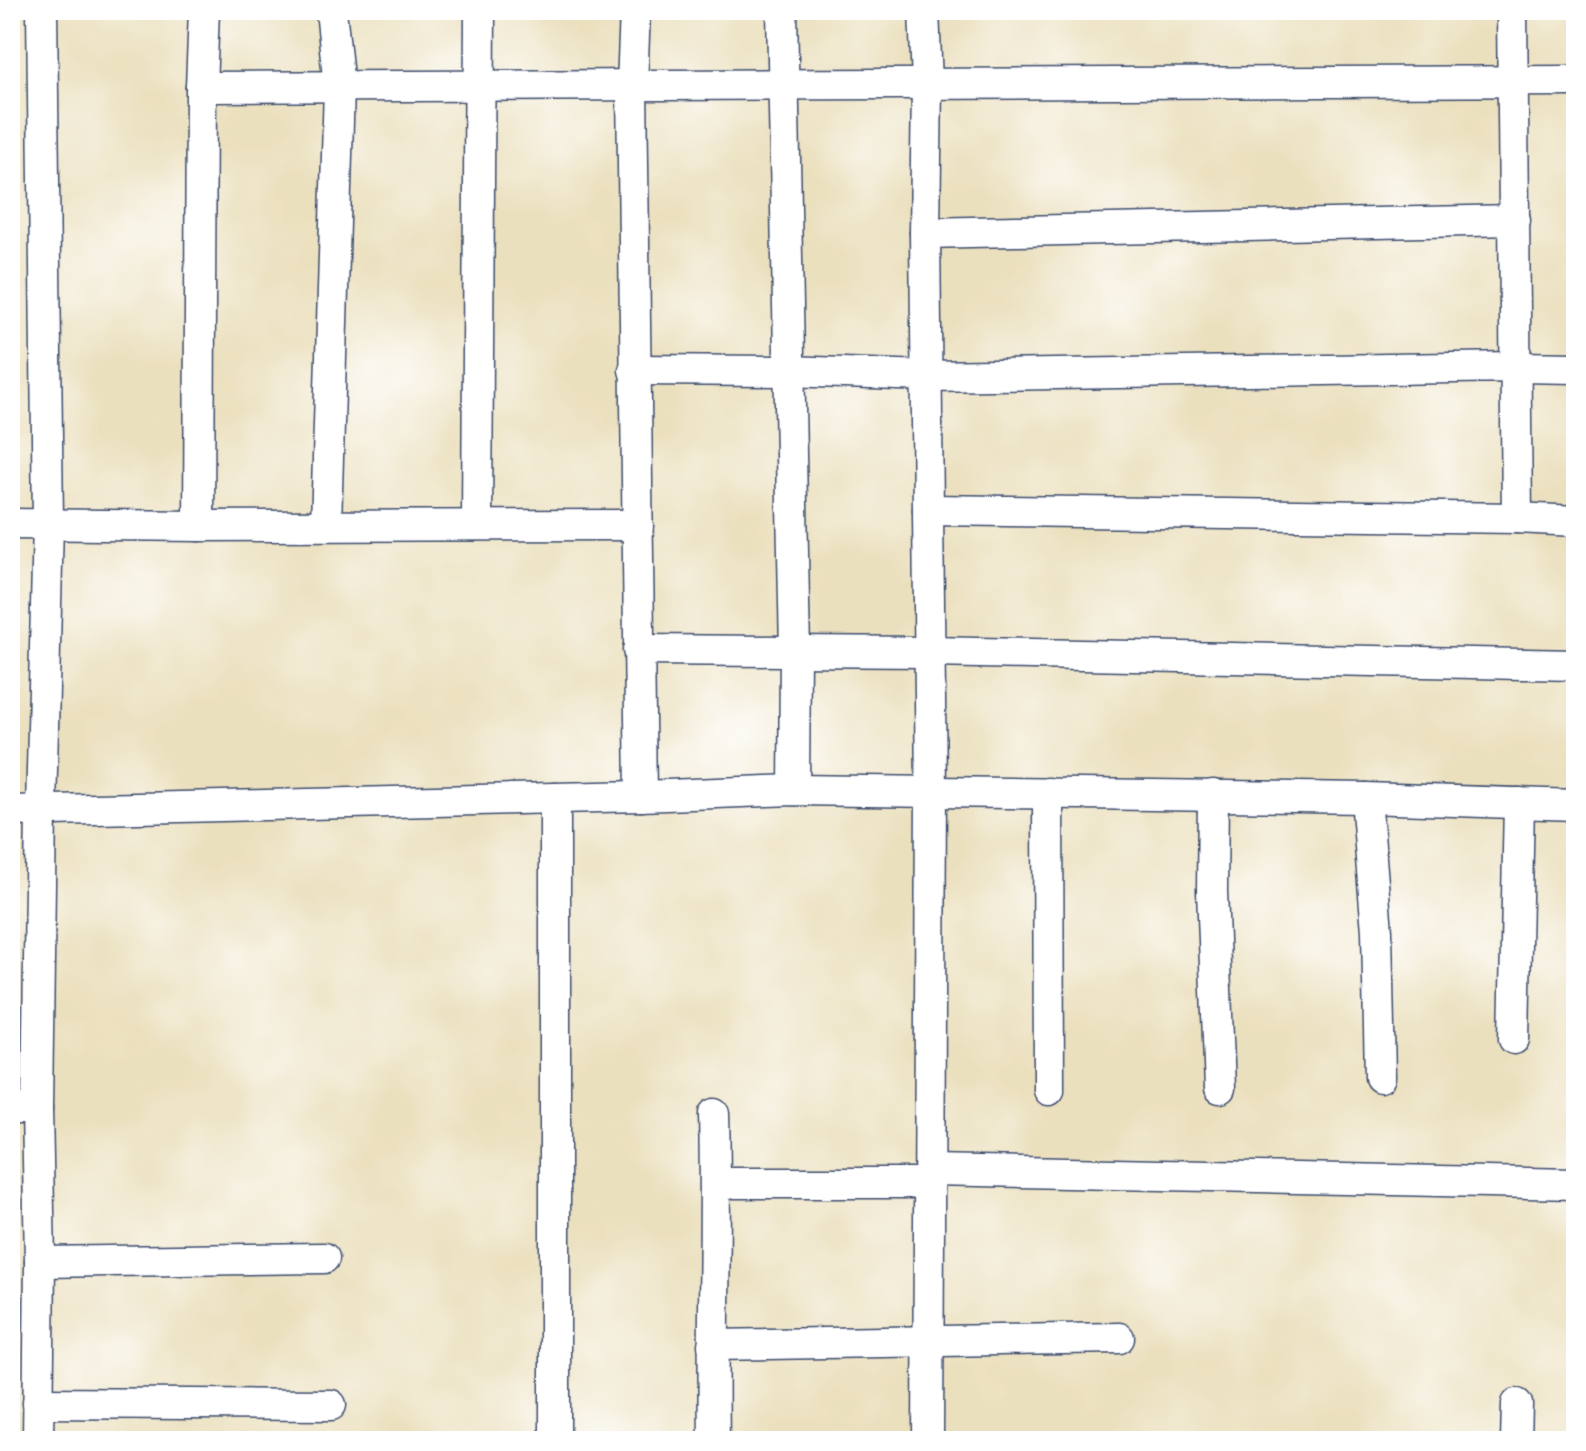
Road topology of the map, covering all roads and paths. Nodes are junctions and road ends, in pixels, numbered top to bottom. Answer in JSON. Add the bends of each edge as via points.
{"nodes":[{"id":1,"x":42,"y":10,"type":"edge"},
{"id":2,"x":204,"y":10,"type":"edge"},
{"id":3,"x":331,"y":10,"type":"edge"},
{"id":4,"x":480,"y":10,"type":"edge"},
{"id":5,"x":635,"y":10,"type":"edge"},
{"id":6,"x":782,"y":10,"type":"edge"},
{"id":7,"x":924,"y":10,"type":"edge"},
{"id":8,"x":1512,"y":10,"type":"edge"},
{"id":9,"x":1513,"y":81,"type":"junction"},
{"id":10,"x":1576,"y":81,"type":"edge"},
{"id":11,"x":927,"y":83,"type":"junction"},
{"id":12,"x":785,"y":85,"type":"junction"},
{"id":13,"x":632,"y":86,"type":"junction"},
{"id":14,"x":201,"y":87,"type":"junction"},
{"id":15,"x":339,"y":87,"type":"junction"},
{"id":16,"x":481,"y":87,"type":"junction"},
{"id":17,"x":1515,"y":220,"type":"junction"},
{"id":18,"x":925,"y":233,"type":"junction"},
{"id":19,"x":1517,"y":367,"type":"junction"},
{"id":20,"x":1576,"y":368,"type":"edge"},
{"id":21,"x":634,"y":370,"type":"junction"},
{"id":22,"x":788,"y":371,"type":"junction"},
{"id":23,"x":926,"y":376,"type":"junction"},
{"id":24,"x":928,"y":510,"type":"junction"},
{"id":25,"x":1517,"y":518,"type":"junction"},
{"id":26,"x":1576,"y":521,"type":"edge"},
{"id":27,"x":48,"y":523,"type":"junction"},
{"id":28,"x":10,"y":524,"type":"edge"},
{"id":29,"x":477,"y":524,"type":"junction"},
{"id":30,"x":326,"y":525,"type":"junction"},
{"id":31,"x":638,"y":525,"type":"junction"},
{"id":32,"x":199,"y":526,"type":"junction"},
{"id":33,"x":638,"y":650,"type":"junction"},
{"id":34,"x":795,"y":652,"type":"junction"},
{"id":35,"x":930,"y":652,"type":"junction"},
{"id":36,"x":1576,"y":665,"type":"edge"},
{"id":37,"x":794,"y":790,"type":"junction"},
{"id":38,"x":931,"y":791,"type":"junction"},
{"id":39,"x":1048,"y":793,"type":"junction"},
{"id":40,"x":1213,"y":795,"type":"junction"},
{"id":41,"x":641,"y":796,"type":"junction"},
{"id":42,"x":555,"y":798,"type":"junction"},
{"id":43,"x":1366,"y":798,"type":"junction"},
{"id":44,"x":1519,"y":803,"type":"junction"},
{"id":45,"x":1576,"y":805,"type":"edge"},
{"id":46,"x":41,"y":810,"type":"junction"},
{"id":47,"x":10,"y":811,"type":"edge"},
{"id":48,"x":1514,"y":1039,"type":"dead end"},
{"id":49,"x":1380,"y":1077,"type":"dead end"},
{"id":50,"x":1220,"y":1088,"type":"dead end"},
{"id":51,"x":1049,"y":1090,"type":"dead end"},
{"id":52,"x":24,"y":1109,"type":"edge"},
{"id":53,"x":714,"y":1114,"type":"dead end"},
{"id":54,"x":929,"y":1176,"type":"junction"},
{"id":55,"x":716,"y":1183,"type":"junction"},
{"id":56,"x":1576,"y":1184,"type":"edge"},
{"id":57,"x":324,"y":1258,"type":"dead end"},
{"id":58,"x":40,"y":1262,"type":"junction"},
{"id":59,"x":1119,"y":1338,"type":"dead end"},
{"id":60,"x":928,"y":1342,"type":"junction"},
{"id":61,"x":713,"y":1345,"type":"junction"},
{"id":62,"x":38,"y":1403,"type":"junction"},
{"id":63,"x":1517,"y":1404,"type":"dead end"},
{"id":64,"x":331,"y":1405,"type":"dead end"},
{"id":65,"x":38,"y":1441,"type":"edge"},
{"id":66,"x":555,"y":1441,"type":"edge"},
{"id":67,"x":714,"y":1441,"type":"edge"},
{"id":68,"x":928,"y":1441,"type":"edge"},
{"id":69,"x":1516,"y":1441,"type":"edge"}],
"edges":[{"from":1,"to":27,"type":"street"},
{"from":2,"to":14,"type":"street"},
{"from":3,"to":15,"type":"street"},
{"from":4,"to":16,"type":"street"},
{"from":5,"to":13,"type":"street"},
{"from":6,"to":12,"type":"street"},
{"from":7,"to":11,"type":"street"},
{"from":8,"to":9,"type":"street"},
{"from":9,"to":10,"type":"street"},
{"from":9,"to":11,"type":"street"},
{"from":9,"to":17,"type":"street"},
{"from":11,"to":12,"type":"street"},
{"from":11,"to":18,"type":"street"},
{"from":12,"to":13,"type":"street"},
{"from":12,"to":22,"type":"street"},
{"from":13,"to":16,"type":"street"},
{"from":13,"to":21,"type":"street"},
{"from":14,"to":15,"type":"street"},
{"from":14,"to":32,"type":"street"},
{"from":15,"to":16,"type":"street"},
{"from":15,"to":30,"type":"street"},
{"from":16,"to":29,"type":"street"},
{"from":17,"to":18,"type":"street"},
{"from":17,"to":19,"type":"street"},
{"from":18,"to":23,"type":"street"},
{"from":19,"to":20,"type":"street"},
{"from":19,"to":23,"type":"street"},
{"from":19,"to":25,"type":"street"},
{"from":21,"to":22,"type":"street"},
{"from":21,"to":31,"type":"street"},
{"from":22,"to":23,"type":"street"},
{"from":22,"to":34,"type":"street"},
{"from":23,"to":24,"type":"street"},
{"from":24,"to":25,"type":"street"},
{"from":24,"to":35,"type":"street"},
{"from":25,"to":26,"type":"street"},
{"from":27,"to":28,"type":"street"},
{"from":27,"to":32,"type":"street"},
{"from":27,"to":46,"type":"street"},
{"from":29,"to":30,"type":"street"},
{"from":29,"to":31,"type":"street"},
{"from":30,"to":32,"type":"street"},
{"from":31,"to":33,"type":"street"},
{"from":33,"to":34,"type":"street"},
{"from":33,"to":41,"type":"street"},
{"from":34,"to":35,"type":"street"},
{"from":34,"to":37,"type":"street"},
{"from":35,"to":36,"type":"street"},
{"from":35,"to":38,"type":"street"},
{"from":37,"to":38,"type":"street"},
{"from":37,"to":41,"type":"street"},
{"from":38,"to":39,"type":"street"},
{"from":38,"to":54,"type":"street"},
{"from":39,"to":40,"type":"street"},
{"from":39,"to":51,"type":"street"},
{"from":40,"to":43,"type":"street"},
{"from":40,"to":50,"type":"street"},
{"from":41,"to":42,"type":"street"},
{"from":42,"to":46,"type":"street"},
{"from":42,"to":66,"type":"street"},
{"from":43,"to":44,"type":"street"},
{"from":43,"to":49,"type":"street","via":[[1377,931]]},
{"from":44,"to":45,"type":"street"},
{"from":44,"to":48,"type":"street"},
{"from":46,"to":47,"type":"street"},
{"from":46,"to":52,"type":"street"},
{"from":52,"to":58,"type":"street"},
{"from":53,"to":55,"type":"street"},
{"from":54,"to":55,"type":"street"},
{"from":54,"to":56,"type":"street"},
{"from":54,"to":60,"type":"street"},
{"from":55,"to":61,"type":"street"},
{"from":57,"to":58,"type":"street"},
{"from":58,"to":62,"type":"street"},
{"from":59,"to":60,"type":"street"},
{"from":60,"to":61,"type":"street"},
{"from":60,"to":68,"type":"street"},
{"from":61,"to":67,"type":"street"},
{"from":62,"to":64,"type":"street"},
{"from":62,"to":65,"type":"street"},
{"from":63,"to":69,"type":"street"}]}
